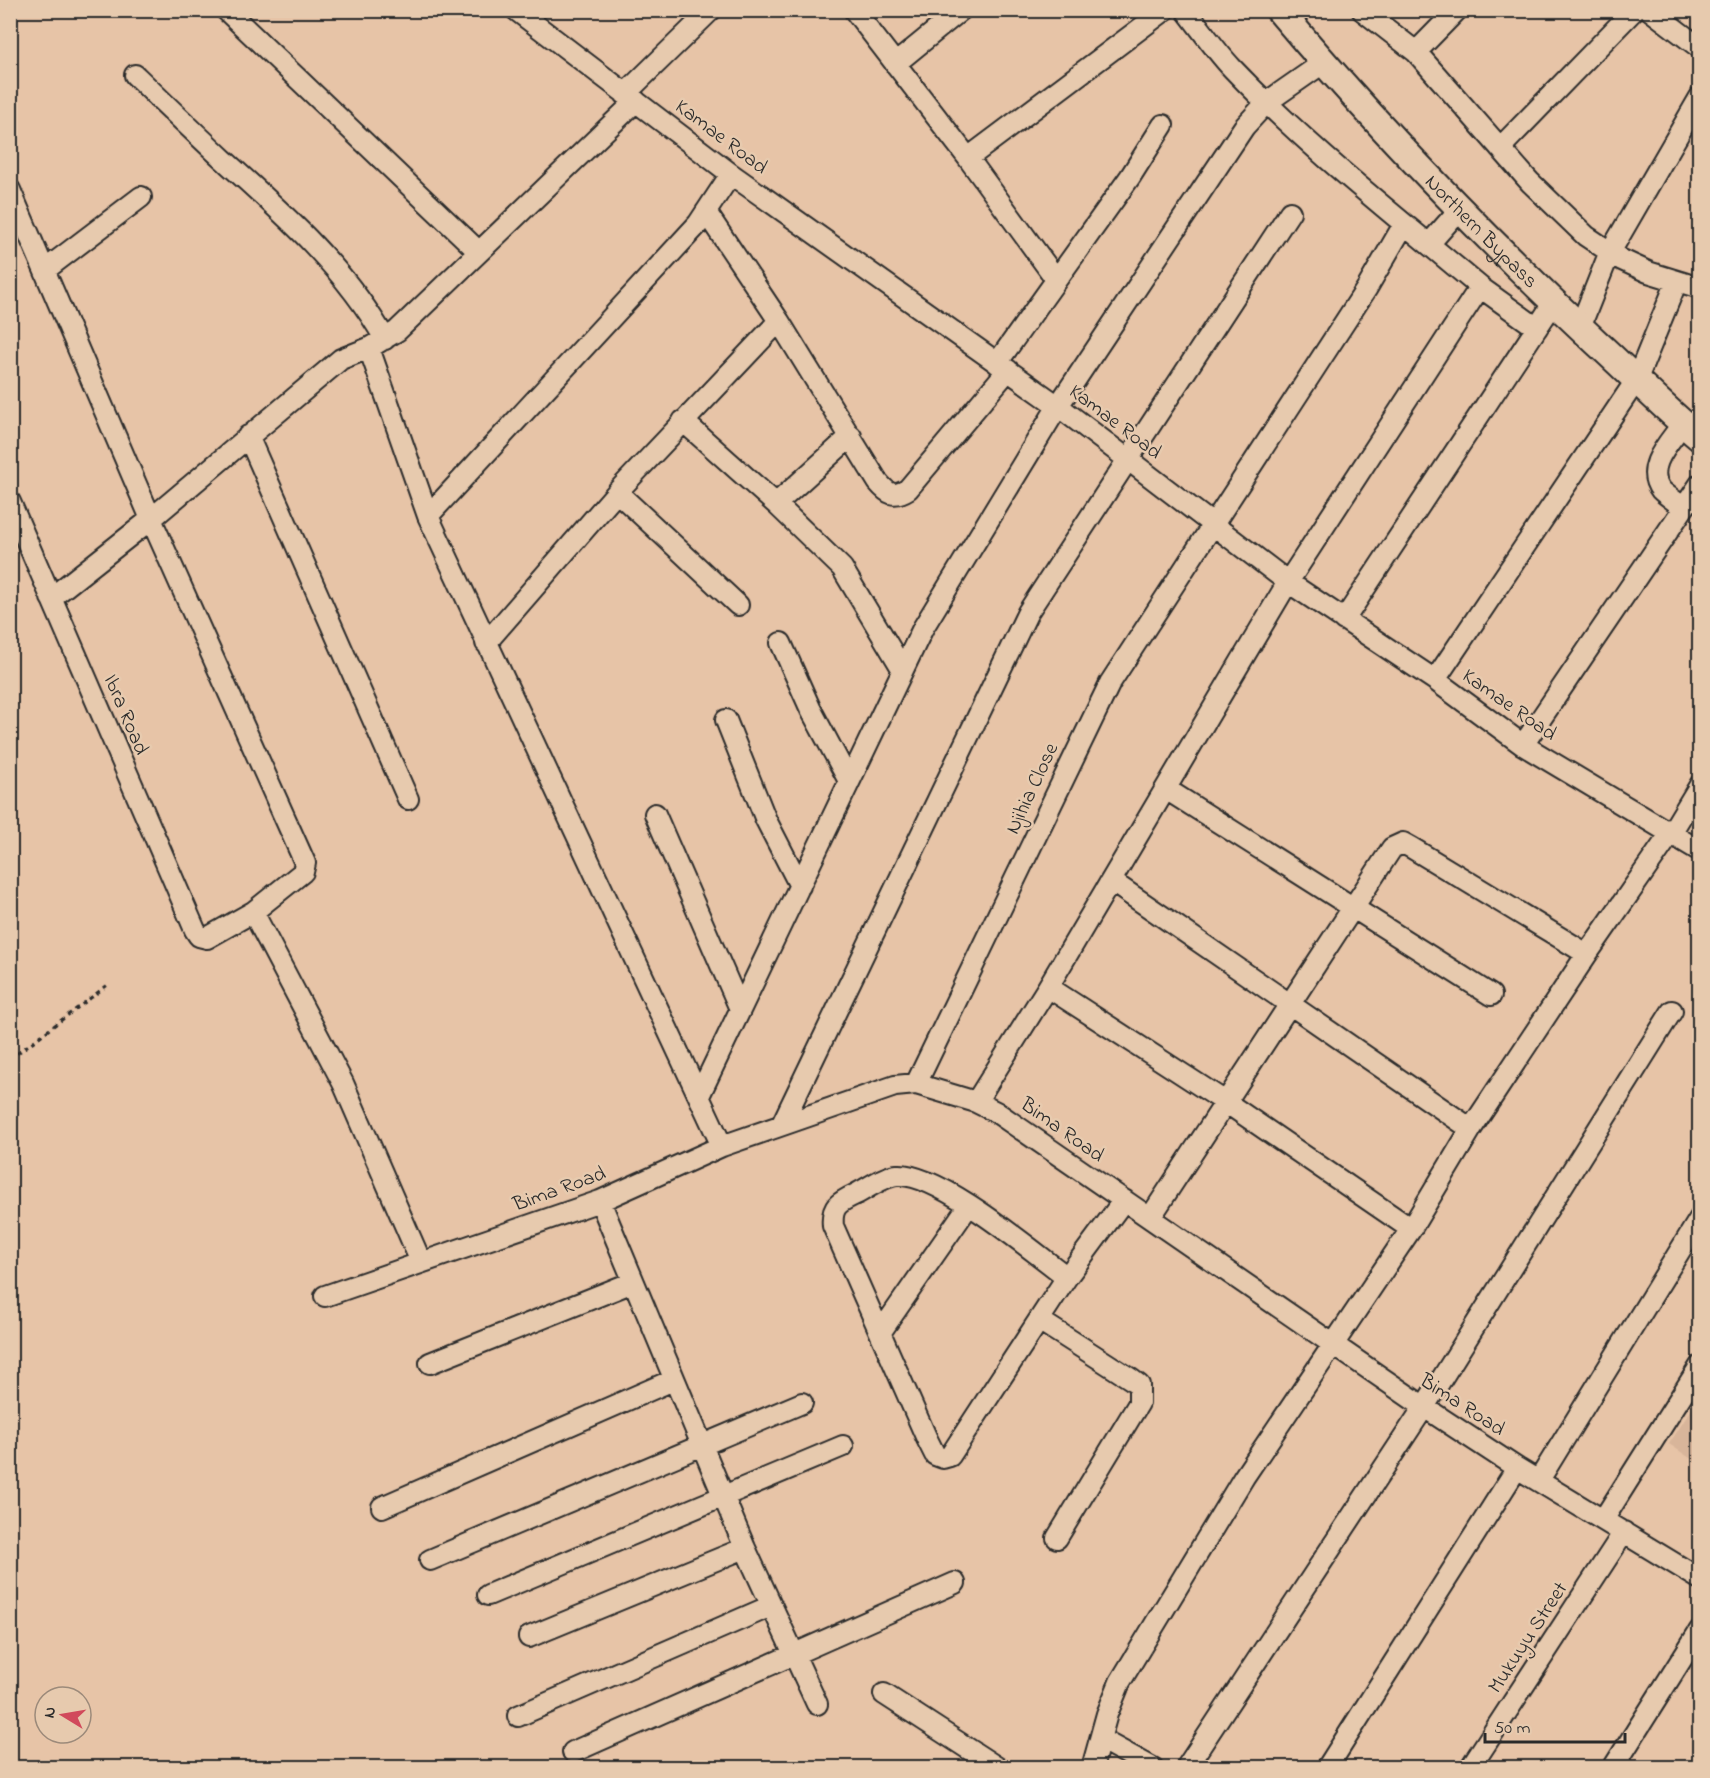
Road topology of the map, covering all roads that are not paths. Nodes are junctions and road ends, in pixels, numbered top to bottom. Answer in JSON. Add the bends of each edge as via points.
{"nodes":[{"id":1,"x":226,"y":10,"type":"edge"},
{"id":2,"x":516,"y":10,"type":"edge"},
{"id":3,"x":711,"y":10,"type":"edge"},
{"id":4,"x":854,"y":10,"type":"edge"},
{"id":5,"x":961,"y":10,"type":"edge"},
{"id":6,"x":1165,"y":10,"type":"edge"},
{"id":7,"x":1186,"y":10,"type":"edge"},
{"id":8,"x":1280,"y":10,"type":"edge"},
{"id":9,"x":1362,"y":10,"type":"edge"},
{"id":10,"x":1457,"y":10,"type":"edge"},
{"id":11,"x":1634,"y":10,"type":"edge"},
{"id":12,"x":1650,"y":10,"type":"edge"},
{"id":13,"x":1700,"y":48,"type":"edge"},
{"id":14,"x":1416,"y":52,"type":"junction"},
{"id":15,"x":1323,"y":63,"type":"junction"},
{"id":16,"x":895,"y":64,"type":"junction"},
{"id":17,"x":135,"y":75,"type":"dead end"},
{"id":18,"x":1700,"y":97,"type":"edge"},
{"id":19,"x":631,"y":98,"type":"junction"},
{"id":20,"x":1267,"y":102,"type":"junction"},
{"id":21,"x":1163,"y":125,"type":"dead end"},
{"id":22,"x":1500,"y":148,"type":"junction"},
{"id":23,"x":968,"y":158,"type":"junction"},
{"id":24,"x":731,"y":174,"type":"junction"},
{"id":25,"x":10,"y":189,"type":"edge"},
{"id":26,"x":141,"y":197,"type":"dead end"},
{"id":27,"x":1459,"y":210,"type":"junction"},
{"id":28,"x":706,"y":212,"type":"junction"},
{"id":29,"x":1290,"y":212,"type":"dead end"},
{"id":30,"x":1403,"y":226,"type":"junction"},
{"id":31,"x":1429,"y":244,"type":"junction"},
{"id":32,"x":478,"y":251,"type":"junction"},
{"id":33,"x":1609,"y":254,"type":"junction"},
{"id":34,"x":45,"y":270,"type":"junction"},
{"id":35,"x":1056,"y":279,"type":"junction"},
{"id":36,"x":1677,"y":281,"type":"junction"},
{"id":37,"x":1480,"y":287,"type":"junction"},
{"id":38,"x":1700,"y":288,"type":"edge"},
{"id":39,"x":1554,"y":303,"type":"junction"},
{"id":40,"x":779,"y":321,"type":"junction"},
{"id":41,"x":1580,"y":327,"type":"junction"},
{"id":42,"x":1537,"y":328,"type":"junction"},
{"id":43,"x":377,"y":344,"type":"junction"},
{"id":44,"x":1002,"y":366,"type":"junction"},
{"id":45,"x":1637,"y":379,"type":"junction"},
{"id":46,"x":1058,"y":406,"type":"junction"},
{"id":47,"x":683,"y":421,"type":"junction"},
{"id":48,"x":1691,"y":430,"type":"edge"},
{"id":49,"x":248,"y":436,"type":"junction"},
{"id":50,"x":851,"y":436,"type":"junction"},
{"id":51,"x":1128,"y":459,"type":"junction"},
{"id":52,"x":1700,"y":484,"type":"edge"},
{"id":53,"x":617,"y":492,"type":"junction"},
{"id":54,"x":10,"y":502,"type":"edge"},
{"id":55,"x":776,"y":504,"type":"junction"},
{"id":56,"x":1683,"y":508,"type":"junction"},
{"id":57,"x":428,"y":516,"type":"junction"},
{"id":58,"x":151,"y":519,"type":"junction"},
{"id":59,"x":1212,"y":526,"type":"junction"},
{"id":60,"x":1288,"y":582,"type":"junction"},
{"id":61,"x":51,"y":598,"type":"junction"},
{"id":62,"x":738,"y":605,"type":"dead end"},
{"id":63,"x":1344,"y":620,"type":"junction"},
{"id":64,"x":486,"y":643,"type":"junction"},
{"id":65,"x":781,"y":644,"type":"dead end"},
{"id":66,"x":903,"y":670,"type":"junction"},
{"id":67,"x":1435,"y":680,"type":"junction"},
{"id":68,"x":726,"y":720,"type":"dead end"},
{"id":69,"x":1523,"y":745,"type":"junction"},
{"id":70,"x":849,"y":781,"type":"junction"},
{"id":71,"x":1700,"y":785,"type":"edge"},
{"id":72,"x":1166,"y":789,"type":"junction"},
{"id":73,"x":408,"y":799,"type":"dead end"},
{"id":74,"x":655,"y":814,"type":"dead end"},
{"id":75,"x":1671,"y":833,"type":"junction"},
{"id":76,"x":1700,"y":851,"type":"edge"},
{"id":77,"x":1111,"y":881,"type":"junction"},
{"id":78,"x":800,"y":886,"type":"junction"},
{"id":79,"x":1354,"y":908,"type":"junction"},
{"id":80,"x":253,"y":912,"type":"junction"},
{"id":81,"x":1587,"y":954,"type":"junction"},
{"id":82,"x":1048,"y":987,"type":"junction"},
{"id":83,"x":1491,"y":995,"type":"dead end"},
{"id":84,"x":1291,"y":1005,"type":"junction"},
{"id":85,"x":741,"y":1009,"type":"junction"},
{"id":86,"x":1672,"y":1011,"type":"dead end"},
{"id":87,"x":916,"y":1084,"type":"junction"},
{"id":88,"x":699,"y":1096,"type":"junction"},
{"id":89,"x":976,"y":1102,"type":"junction"},
{"id":90,"x":1227,"y":1103,"type":"junction"},
{"id":91,"x":782,"y":1124,"type":"junction"},
{"id":92,"x":1471,"y":1129,"type":"junction"},
{"id":93,"x":722,"y":1146,"type":"junction"},
{"id":94,"x":1124,"y":1200,"type":"junction"},
{"id":95,"x":600,"y":1201,"type":"junction"},
{"id":96,"x":969,"y":1205,"type":"junction"},
{"id":97,"x":1150,"y":1218,"type":"junction"},
{"id":98,"x":1700,"y":1218,"type":"edge"},
{"id":99,"x":1411,"y":1229,"type":"junction"},
{"id":100,"x":421,"y":1262,"type":"junction"},
{"id":101,"x":1067,"y":1277,"type":"junction"},
{"id":102,"x":633,"y":1282,"type":"junction"},
{"id":103,"x":325,"y":1296,"type":"dead end"},
{"id":104,"x":1039,"y":1320,"type":"junction"},
{"id":105,"x":880,"y":1333,"type":"junction"},
{"id":106,"x":1332,"y":1346,"type":"junction"},
{"id":107,"x":430,"y":1363,"type":"dead end"},
{"id":108,"x":1700,"y":1366,"type":"edge"},
{"id":109,"x":673,"y":1380,"type":"junction"},
{"id":110,"x":802,"y":1403,"type":"dead end"},
{"id":111,"x":1424,"y":1407,"type":"junction"},
{"id":112,"x":702,"y":1445,"type":"junction"},
{"id":113,"x":843,"y":1446,"type":"dead end"},
{"id":114,"x":1517,"y":1468,"type":"junction"},
{"id":115,"x":1539,"y":1480,"type":"junction"},
{"id":116,"x":723,"y":1496,"type":"junction"},
{"id":117,"x":382,"y":1507,"type":"dead end"},
{"id":118,"x":1603,"y":1520,"type":"junction"},
{"id":119,"x":1624,"y":1532,"type":"junction"},
{"id":120,"x":1057,"y":1538,"type":"dead end"},
{"id":121,"x":745,"y":1548,"type":"junction"},
{"id":122,"x":430,"y":1560,"type":"dead end"},
{"id":123,"x":1700,"y":1579,"type":"edge"},
{"id":124,"x":955,"y":1583,"type":"dead end"},
{"id":125,"x":488,"y":1595,"type":"dead end"},
{"id":126,"x":771,"y":1606,"type":"junction"},
{"id":127,"x":1700,"y":1630,"type":"edge"},
{"id":128,"x":529,"y":1637,"type":"dead end"},
{"id":129,"x":795,"y":1656,"type":"junction"},
{"id":130,"x":884,"y":1694,"type":"dead end"},
{"id":131,"x":817,"y":1704,"type":"dead end"},
{"id":132,"x":518,"y":1716,"type":"dead end"},
{"id":133,"x":1100,"y":1739,"type":"junction"},
{"id":134,"x":573,"y":1752,"type":"dead end"},
{"id":135,"x":998,"y":1767,"type":"edge"},
{"id":136,"x":1092,"y":1767,"type":"edge"},
{"id":137,"x":1154,"y":1767,"type":"edge"},
{"id":138,"x":1186,"y":1767,"type":"edge"},
{"id":139,"x":1327,"y":1767,"type":"edge"},
{"id":140,"x":1470,"y":1767,"type":"edge"},
{"id":141,"x":1613,"y":1767,"type":"edge"}],
"edges":[{"from":1,"to":32,"type":"street"},
{"from":2,"to":19,"type":"street","name":"Kamae Road"},
{"from":3,"to":19,"type":"street"},
{"from":4,"to":16,"type":"street"},
{"from":5,"to":16,"type":"street"},
{"from":6,"to":23,"type":"street"},
{"from":7,"to":20,"type":"street","via":[[1231,67]]},
{"from":8,"to":15,"type":"main road","name":"Northern Bypass"},
{"from":9,"to":14,"type":"street"},
{"from":10,"to":14,"type":"street"},
{"from":11,"to":22,"type":"street"},
{"from":12,"to":13,"type":"street"},
{"from":14,"to":22,"type":"street"},
{"from":15,"to":20,"type":"street"},
{"from":15,"to":27,"type":"main road","name":"Northern Bypass"},
{"from":16,"to":23,"type":"street"},
{"from":17,"to":43,"type":"street","via":[[346,279],[366,306]]},
{"from":18,"to":33,"type":"street"},
{"from":19,"to":24,"type":"street","name":"Kamae Road"},
{"from":19,"to":32,"type":"street"},
{"from":20,"to":30,"type":"street"},
{"from":20,"to":46,"type":"street","via":[[1244,127]]},
{"from":21,"to":35,"type":"street"},
{"from":22,"to":33,"type":"street","via":[[1556,208]]},
{"from":23,"to":35,"type":"street"},
{"from":24,"to":28,"type":"street"},
{"from":24,"to":44,"type":"street","name":"Kamae Road"},
{"from":25,"to":34,"type":"street"},
{"from":26,"to":34,"type":"street"},
{"from":27,"to":31,"type":"street"},
{"from":27,"to":39,"type":"main road","name":"Northern Bypass"},
{"from":28,"to":40,"type":"street"},
{"from":28,"to":57,"type":"street","via":[[617,314]]},
{"from":29,"to":51,"type":"street"},
{"from":30,"to":31,"type":"street"},
{"from":30,"to":59,"type":"street","name":"Njihia Close"},
{"from":31,"to":37,"type":"street"},
{"from":32,"to":43,"type":"street","via":[[410,319]]},
{"from":33,"to":36,"type":"street"},
{"from":33,"to":41,"type":"street"},
{"from":34,"to":58,"type":"street"},
{"from":35,"to":44,"type":"street"},
{"from":36,"to":38,"type":"street"},
{"from":36,"to":45,"type":"street"},
{"from":37,"to":42,"type":"street"},
{"from":37,"to":60,"type":"street"},
{"from":39,"to":41,"type":"main road","name":"Northern Bypass"},
{"from":39,"to":42,"type":"street"},
{"from":40,"to":47,"type":"street"},
{"from":40,"to":50,"type":"street"},
{"from":41,"to":45,"type":"main road","name":"Northern Bypass"},
{"from":42,"to":63,"type":"street"},
{"from":43,"to":49,"type":"street","via":[[342,359]]},
{"from":43,"to":57,"type":"street"},
{"from":44,"to":46,"type":"street","name":"Kamae Road"},
{"from":44,"to":50,"type":"street","via":[[908,489],[899,495],[885,491]]},
{"from":45,"to":48,"type":"main road","name":"Northern Bypass"},
{"from":45,"to":67,"type":"street"},
{"from":46,"to":51,"type":"street","name":"Kamae Road"},
{"from":46,"to":66,"type":"street","via":[[923,628]]},
{"from":47,"to":53,"type":"street"},
{"from":47,"to":55,"type":"street"},
{"from":48,"to":56,"type":"street","via":[[1656,462],[1660,489]]},
{"from":49,"to":58,"type":"street"},
{"from":49,"to":73,"type":"street"},
{"from":50,"to":55,"type":"street"},
{"from":51,"to":59,"type":"street","name":"Kamae Road"},
{"from":51,"to":91,"type":"street","via":[[1022,622]]},
{"from":52,"to":56,"type":"street"},
{"from":53,"to":62,"type":"street"},
{"from":53,"to":64,"type":"street"},
{"from":54,"to":61,"type":"street","name":"Ibra Road"},
{"from":55,"to":66,"type":"street","via":[[842,568]]},
{"from":56,"to":69,"type":"street"},
{"from":57,"to":64,"type":"street"},
{"from":58,"to":61,"type":"street"},
{"from":58,"to":80,"type":"street","via":[[305,863],[303,872]]},
{"from":59,"to":60,"type":"street","name":"Kamae Road"},
{"from":59,"to":87,"type":"street","name":"Njihia Close","via":[[1110,683]]},
{"from":60,"to":63,"type":"street","name":"Kamae Road"},
{"from":60,"to":72,"type":"street"},
{"from":61,"to":80,"type":"street","name":"Ibra Road","via":[[195,930],[207,938]]},
{"from":63,"to":67,"type":"street","name":"Kamae Road"},
{"from":64,"to":88,"type":"street"},
{"from":65,"to":70,"type":"street"},
{"from":66,"to":70,"type":"street"},
{"from":67,"to":69,"type":"street","name":"Kamae Road"},
{"from":68,"to":78,"type":"street","via":[[766,820]]},
{"from":69,"to":75,"type":"street","name":"Kamae Road"},
{"from":70,"to":78,"type":"street"},
{"from":71,"to":75,"type":"street"},
{"from":72,"to":77,"type":"street"},
{"from":72,"to":79,"type":"street"},
{"from":74,"to":85,"type":"street"},
{"from":75,"to":76,"type":"street","name":"Kamae Road"},
{"from":75,"to":81,"type":"street"},
{"from":77,"to":82,"type":"street"},
{"from":77,"to":84,"type":"street"},
{"from":78,"to":85,"type":"street"},
{"from":79,"to":81,"type":"street","via":[[1392,848],[1403,843]]},
{"from":79,"to":83,"type":"street"},
{"from":79,"to":84,"type":"street"},
{"from":80,"to":100,"type":"street","via":[[343,1083]]},
{"from":81,"to":92,"type":"street"},
{"from":82,"to":89,"type":"street"},
{"from":82,"to":90,"type":"street"},
{"from":84,"to":90,"type":"street"},
{"from":84,"to":92,"type":"street"},
{"from":85,"to":88,"type":"street"},
{"from":86,"to":111,"type":"street"},
{"from":87,"to":89,"type":"street","name":"Bima Road"},
{"from":87,"to":91,"type":"street","name":"Bima Road","via":[[895,1086]]},
{"from":88,"to":93,"type":"street"},
{"from":89,"to":94,"type":"street","name":"Bima Road"},
{"from":90,"to":97,"type":"street"},
{"from":90,"to":99,"type":"street"},
{"from":91,"to":93,"type":"street","name":"Bima Road"},
{"from":92,"to":99,"type":"street"},
{"from":93,"to":95,"type":"street","name":"Bima Road"},
{"from":94,"to":97,"type":"street","name":"Bima Road"},
{"from":94,"to":101,"type":"street"},
{"from":95,"to":100,"type":"street","name":"Bima Road"},
{"from":95,"to":102,"type":"street"},
{"from":96,"to":101,"type":"street"},
{"from":96,"to":105,"type":"street"},
{"from":96,"to":105,"type":"street","via":[[913,1175],[895,1175],[837,1203],[832,1214],[833,1226]]},
{"from":97,"to":106,"type":"street","name":"Bima Road"},
{"from":98,"to":115,"type":"street"},
{"from":99,"to":106,"type":"street"},
{"from":100,"to":103,"type":"street","name":"Bima Road"},
{"from":101,"to":104,"type":"street"},
{"from":102,"to":107,"type":"street"},
{"from":102,"to":109,"type":"street"},
{"from":104,"to":105,"type":"street","via":[[950,1456],[943,1458],[935,1455]]},
{"from":104,"to":120,"type":"street","via":[[1131,1379],[1139,1385],[1141,1394]]},
{"from":106,"to":111,"type":"street","name":"Bima Road"},
{"from":106,"to":133,"type":"street","via":[[1244,1476],[1120,1682]]},
{"from":108,"to":118,"type":"street"},
{"from":109,"to":112,"type":"street"},
{"from":109,"to":117,"type":"street"},
{"from":110,"to":112,"type":"street"},
{"from":111,"to":114,"type":"street","name":"Bima Road"},
{"from":111,"to":138,"type":"street"},
{"from":112,"to":116,"type":"street"},
{"from":112,"to":122,"type":"street"},
{"from":113,"to":116,"type":"street"},
{"from":114,"to":115,"type":"street","name":"Bima Road"},
{"from":114,"to":139,"type":"street"},
{"from":115,"to":118,"type":"street","name":"Bima Road"},
{"from":116,"to":121,"type":"street"},
{"from":116,"to":125,"type":"street"},
{"from":118,"to":119,"type":"street","name":"Bima Road"},
{"from":119,"to":123,"type":"street","name":"Bima Road"},
{"from":119,"to":140,"type":"street","name":"Mukuyu Street"},
{"from":121,"to":126,"type":"street"},
{"from":121,"to":128,"type":"street"},
{"from":124,"to":129,"type":"street"},
{"from":126,"to":129,"type":"street"},
{"from":126,"to":132,"type":"street"},
{"from":127,"to":141,"type":"street"},
{"from":129,"to":131,"type":"street"},
{"from":129,"to":134,"type":"street"},
{"from":130,"to":135,"type":"street"},
{"from":133,"to":136,"type":"street"},
{"from":133,"to":137,"type":"street"}]}
